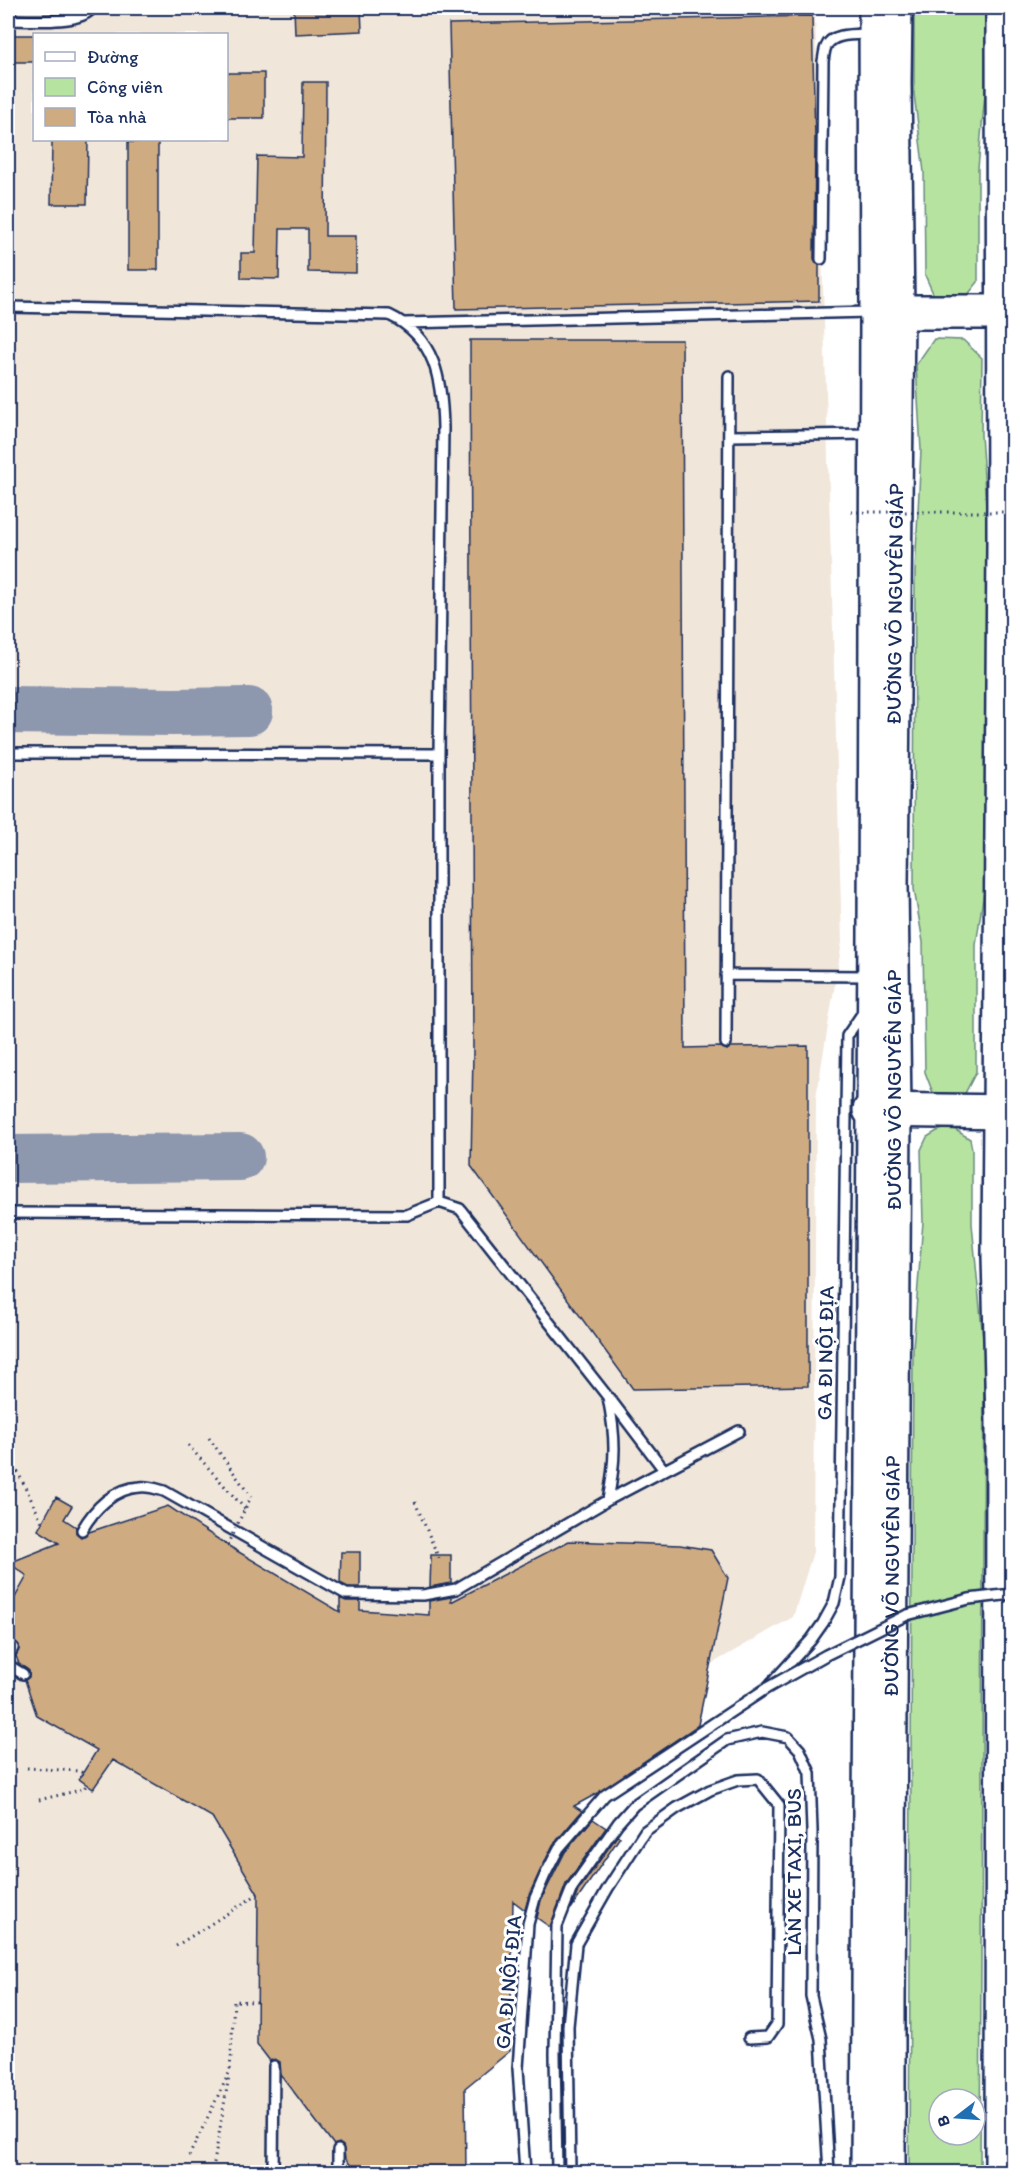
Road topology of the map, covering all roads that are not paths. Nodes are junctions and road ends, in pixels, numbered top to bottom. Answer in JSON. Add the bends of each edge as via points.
{"nodes":[{"id":1,"x":92,"y":8,"type":"edge"},
{"id":2,"x":895,"y":8,"type":"edge"},
{"id":3,"x":1003,"y":8,"type":"edge"},
{"id":4,"x":8,"y":20,"type":"edge"},
{"id":5,"x":873,"y":21,"type":"edge"},
{"id":6,"x":821,"y":259,"type":"dead end"},
{"id":7,"x":8,"y":307,"type":"edge"},
{"id":8,"x":886,"y":312,"type":"junction"},
{"id":9,"x":1008,"y":312,"type":"edge"},
{"id":10,"x":405,"y":322,"type":"junction"},
{"id":11,"x":729,"y":376,"type":"dead end"},
{"id":12,"x":873,"y":434,"type":"junction"},
{"id":13,"x":729,"y":436,"type":"junction"},
{"id":14,"x":8,"y":753,"type":"edge"},
{"id":15,"x":439,"y":754,"type":"junction"},
{"id":16,"x":1008,"y":781,"type":"edge"},
{"id":17,"x":1008,"y":843,"type":"edge"},
{"id":18,"x":891,"y":886,"type":"junction"},
{"id":19,"x":872,"y":933,"type":"junction"},
{"id":20,"x":726,"y":975,"type":"junction"},
{"id":21,"x":1007,"y":976,"type":"edge"},
{"id":22,"x":878,"y":984,"type":"junction"},
{"id":23,"x":726,"y":1042,"type":"dead end"},
{"id":24,"x":1007,"y":1059,"type":"edge"},
{"id":25,"x":882,"y":1110,"type":"junction"},
{"id":26,"x":1007,"y":1112,"type":"edge"},
{"id":27,"x":439,"y":1202,"type":"junction"},
{"id":28,"x":8,"y":1213,"type":"edge"},
{"id":29,"x":1006,"y":1256,"type":"edge"},
{"id":30,"x":893,"y":1314,"type":"junction"},
{"id":31,"x":868,"y":1338,"type":"junction"},
{"id":32,"x":608,"y":1397,"type":"junction"},
{"id":33,"x":739,"y":1431,"type":"dead end"},
{"id":34,"x":664,"y":1470,"type":"junction"},
{"id":35,"x":608,"y":1500,"type":"junction"},
{"id":36,"x":82,"y":1530,"type":"dead end"},
{"id":37,"x":1012,"y":1594,"type":"edge"},
{"id":38,"x":13,"y":1648,"type":"dead end"},
{"id":39,"x":8,"y":1657,"type":"edge"},
{"id":40,"x":8,"y":1665,"type":"edge"},
{"id":41,"x":23,"y":1674,"type":"dead end"},
{"id":42,"x":766,"y":1688,"type":"junction"},
{"id":43,"x":749,"y":2038,"type":"dead end"},
{"id":44,"x":274,"y":2066,"type":"dead end"},
{"id":45,"x":338,"y":2150,"type":"dead end"},
{"id":46,"x":829,"y":2171,"type":"edge"},
{"id":47,"x":273,"y":2172,"type":"edge"},
{"id":48,"x":338,"y":2172,"type":"edge"},
{"id":49,"x":525,"y":2172,"type":"edge"},
{"id":50,"x":557,"y":2172,"type":"edge"},
{"id":51,"x":570,"y":2172,"type":"edge"},
{"id":52,"x":865,"y":2172,"type":"edge"},
{"id":53,"x":888,"y":2172,"type":"edge"},
{"id":54,"x":1002,"y":2172,"type":"edge"}],
"edges":[{"from":1,"to":4,"type":"lane","via":[[70,19]]},
{"from":2,"to":8,"type":"highway","name":"ĐƯỜNG VÕ NGUYÊN GIÁP"},
{"from":3,"to":9,"type":"highway"},
{"from":5,"to":6,"type":"lane","via":[[832,39],[826,46]]},
{"from":5,"to":8,"type":"main road","name":"ĐƯỜNG VÕ NGUYÊN GIÁP"},
{"from":7,"to":10,"type":"lane","via":[[389,315]]},
{"from":8,"to":9,"type":"highway"},
{"from":8,"to":10,"type":"lane"},
{"from":8,"to":12,"type":"main road","name":"ĐƯỜNG VÕ NGUYÊN GIÁP"},
{"from":8,"to":18,"type":"highway","name":"ĐƯỜNG VÕ NGUYÊN GIÁP"},
{"from":9,"to":16,"type":"highway"},
{"from":10,"to":15,"type":"lane","via":[[436,366],[442,394]]},
{"from":11,"to":13,"type":"lane"},
{"from":12,"to":13,"type":"lane"},
{"from":12,"to":19,"type":"main road","name":"ĐƯỜNG VÕ NGUYÊN GIÁP"},
{"from":13,"to":20,"type":"lane"},
{"from":14,"to":15,"type":"lane"},
{"from":15,"to":27,"type":"lane"},
{"from":16,"to":17,"type":"highway"},
{"from":17,"to":21,"type":"highway"},
{"from":18,"to":19,"type":"main road"},
{"from":18,"to":22,"type":"highway","name":"ĐƯỜNG VÕ NGUYÊN GIÁP"},
{"from":19,"to":22,"type":"main road","name":"ĐƯỜNG VÕ NGUYÊN GIÁP"},
{"from":20,"to":22,"type":"lane"},
{"from":20,"to":23,"type":"lane"},
{"from":21,"to":24,"type":"highway"},
{"from":22,"to":25,"type":"highway","name":"ĐƯỜNG VÕ NGUYÊN GIÁP"},
{"from":22,"to":42,"type":"lane","name":"GA ĐI NỘI ĐỊA","via":[[847,1036],[840,1577],[834,1603],[823,1623]]},
{"from":24,"to":26,"type":"highway"},
{"from":25,"to":26,"type":"highway"},
{"from":25,"to":30,"type":"highway","name":"ĐƯỜNG VÕ NGUYÊN GIÁP"},
{"from":25,"to":31,"type":"main road","name":"ĐƯỜNG VÕ NGUYÊN GIÁP"},
{"from":26,"to":29,"type":"highway"},
{"from":27,"to":28,"type":"lane","via":[[407,1215]]},
{"from":27,"to":32,"type":"lane","via":[[460,1209]]},
{"from":29,"to":54,"type":"highway"},
{"from":30,"to":31,"type":"main road"},
{"from":30,"to":53,"type":"highway","name":"ĐƯỜNG VÕ NGUYÊN GIÁP"},
{"from":31,"to":52,"type":"main road","name":"ĐƯỜNG VÕ NGUYÊN GIÁP"},
{"from":32,"to":34,"type":"lane"},
{"from":32,"to":35,"type":"lane","via":[[615,1432],[615,1464]]},
{"from":33,"to":34,"type":"lane"},
{"from":34,"to":35,"type":"lane"},
{"from":35,"to":36,"type":"lane","via":[[456,1589],[423,1595],[346,1594],[164,1491],[140,1486],[115,1494],[93,1512]]},
{"from":37,"to":42,"type":"lane","name":"GA ĐI NỘI ĐỊA","bridge":true,"via":[[969,1599],[907,1615]]},
{"from":38,"to":39,"type":"lane"},
{"from":40,"to":41,"type":"lane"},
{"from":42,"to":49,"type":"lane","name":"GA ĐI NỘI ĐỊA","via":[[605,1795],[560,1848],[545,1875],[528,1924],[518,2068]]},
{"from":43,"to":51,"type":"lane","via":[[768,2037],[777,2024],[779,1805],[758,1779],[738,1780],[710,1790],[645,1831],[576,1944],[568,2026]]},
{"from":44,"to":47,"type":"lane"},
{"from":45,"to":48,"type":"lane"},
{"from":46,"to":50,"type":"lane","name":"LÀN XE TAXI, BUS","via":[[821,2039],[811,1996],[810,1773],[800,1750],[788,1737],[762,1732],[727,1740],[634,1805],[572,1887],[557,1926]]}]}
